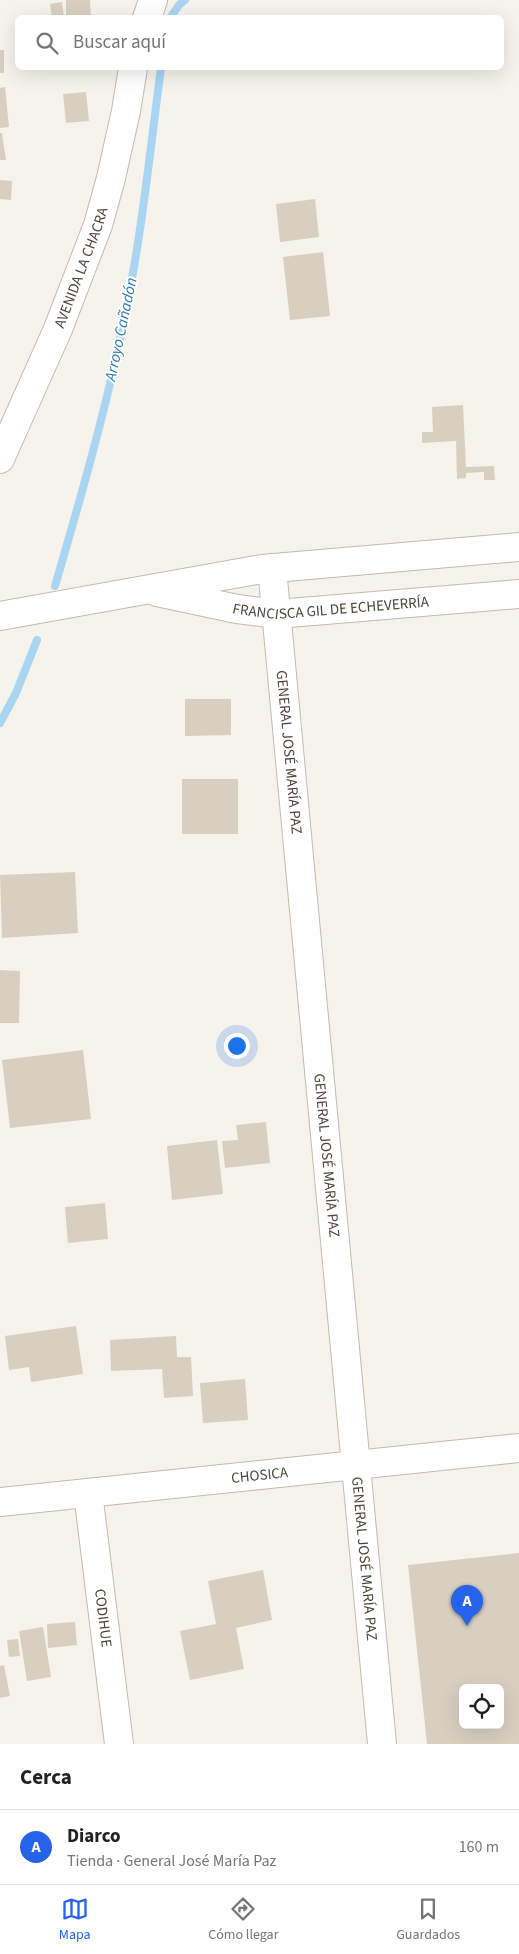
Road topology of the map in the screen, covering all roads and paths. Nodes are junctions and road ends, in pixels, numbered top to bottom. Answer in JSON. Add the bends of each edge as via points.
{"nodes":[{"id":1,"x":153,"y":0,"type":"edge"},
{"id":2,"x":148,"y":15,"type":"edge"},
{"id":3,"x":133,"y":70,"type":"edge"},
{"id":4,"x":0,"y":459,"type":"edge"},
{"id":5,"x":519,"y":547,"type":"edge"},
{"id":6,"x":272,"y":568,"type":"junction"},
{"id":7,"x":146,"y":589,"type":"junction"},
{"id":8,"x":519,"y":594,"type":"edge"},
{"id":9,"x":277,"y":614,"type":"junction"},
{"id":10,"x":0,"y":616,"type":"edge"},
{"id":11,"x":519,"y":1448,"type":"edge"},
{"id":12,"x":356,"y":1465,"type":"junction"},
{"id":13,"x":88,"y":1493,"type":"junction"},
{"id":14,"x":0,"y":1502,"type":"edge"},
{"id":15,"x":119,"y":1744,"type":"edge"},
{"id":16,"x":382,"y":1744,"type":"edge"}],
"edges":[{"from":1,"to":2,"type":"street"},
{"from":3,"to":4,"type":"street","name":"AVENIDA LA CHACRA","via":[[98,225],[58,329]]},
{"from":5,"to":6,"type":"street","name":"FRANCISCA GIL DE ECHEVERRÍA"},
{"from":6,"to":7,"type":"street","name":"FRANCISCA GIL DE ECHEVERRÍA"},
{"from":6,"to":9,"type":"street","name":"GENERAL JOSÉ MARÍA PAZ"},
{"from":7,"to":9,"type":"street","name":"FRANCISCA GIL DE ECHEVERRÍA","via":[[237,610]]},
{"from":7,"to":10,"type":"street","name":"FRANCISCA GIL DE ECHEVERRÍA"},
{"from":8,"to":9,"type":"street","name":"FRANCISCA GIL DE ECHEVERRÍA"},
{"from":9,"to":12,"type":"street","name":"GENERAL JOSÉ MARÍA PAZ"},
{"from":11,"to":12,"type":"street","name":"CHOSICA"},
{"from":12,"to":13,"type":"street","name":"CHOSICA"},
{"from":12,"to":16,"type":"street","name":"GENERAL JOSÉ MARÍA PAZ"},
{"from":13,"to":14,"type":"street","name":"CHOSICA"},
{"from":13,"to":15,"type":"street","name":"CODIHUE"}]}
